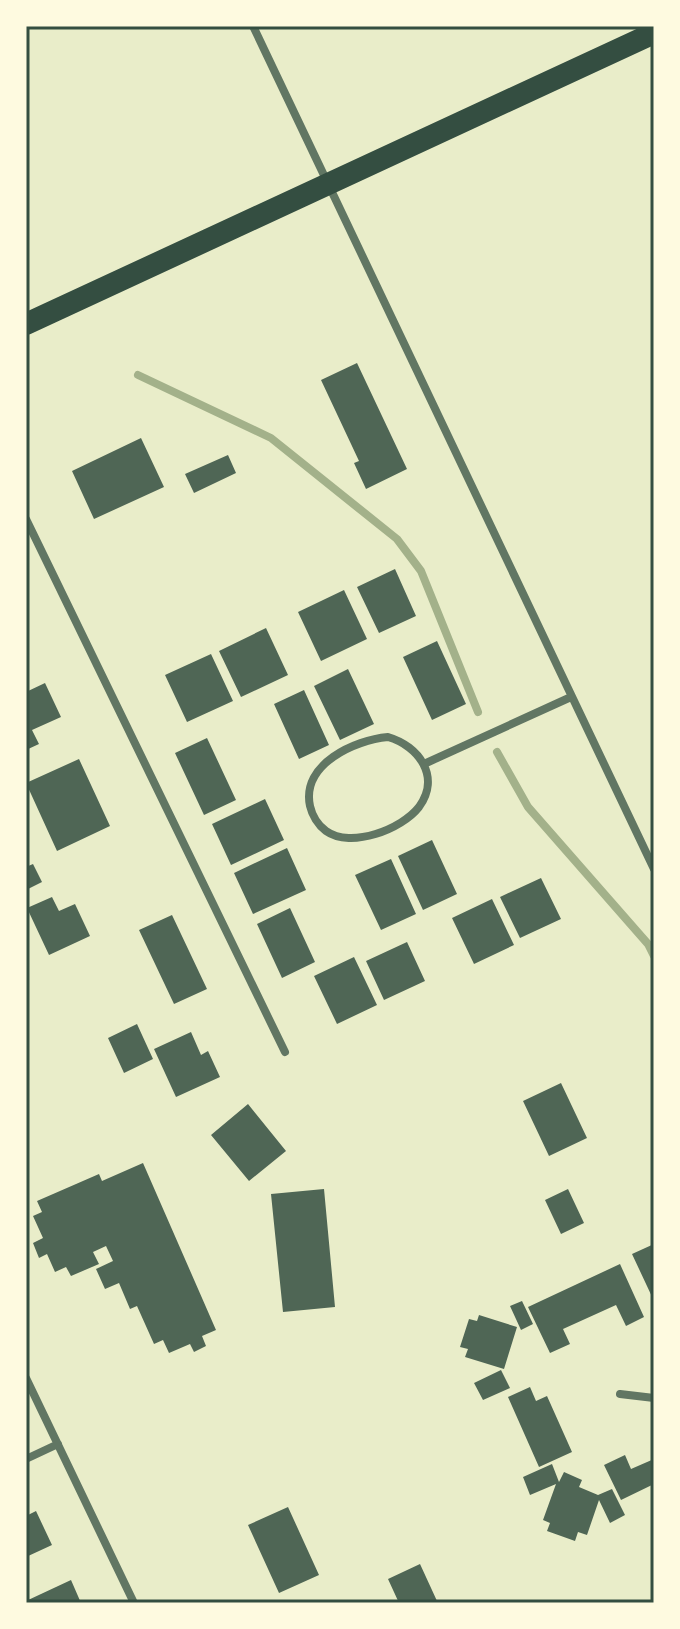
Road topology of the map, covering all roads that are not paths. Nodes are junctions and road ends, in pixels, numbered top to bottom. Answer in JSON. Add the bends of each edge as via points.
{"nodes":[{"id":1,"x":253,"y":26,"type":"edge"},
{"id":2,"x":654,"y":33,"type":"edge"},
{"id":3,"x":327,"y":184,"type":"junction"},
{"id":4,"x":26,"y":324,"type":"edge"},
{"id":5,"x":26,"y":519,"type":"edge"},
{"id":6,"x":571,"y":697,"type":"junction"},
{"id":7,"x":424,"y":764,"type":"junction"},
{"id":8,"x":654,"y":869,"type":"edge"},
{"id":9,"x":285,"y":1052,"type":"dead end"},
{"id":10,"x":26,"y":1378,"type":"edge"},
{"id":11,"x":620,"y":1394,"type":"dead end"},
{"id":12,"x":654,"y":1398,"type":"edge"},
{"id":13,"x":58,"y":1444,"type":"junction"},
{"id":14,"x":26,"y":1459,"type":"edge"},
{"id":15,"x":134,"y":1603,"type":"edge"}],
"edges":[{"from":1,"to":3,"type":"street"},
{"from":2,"to":3,"type":"highway"},
{"from":3,"to":4,"type":"highway"},
{"from":3,"to":6,"type":"street"},
{"from":5,"to":9,"type":"street"},
{"from":6,"to":7,"type":"street"},
{"from":6,"to":8,"type":"street"},
{"from":7,"to":7,"type":"street","via":[[401,741],[366,741],[315,773],[308,797],[312,815],[332,836],[368,838],[406,819],[421,804],[428,784]]},
{"from":10,"to":13,"type":"street"},
{"from":11,"to":12,"type":"street"},
{"from":13,"to":14,"type":"street"},
{"from":13,"to":15,"type":"street"}]}
